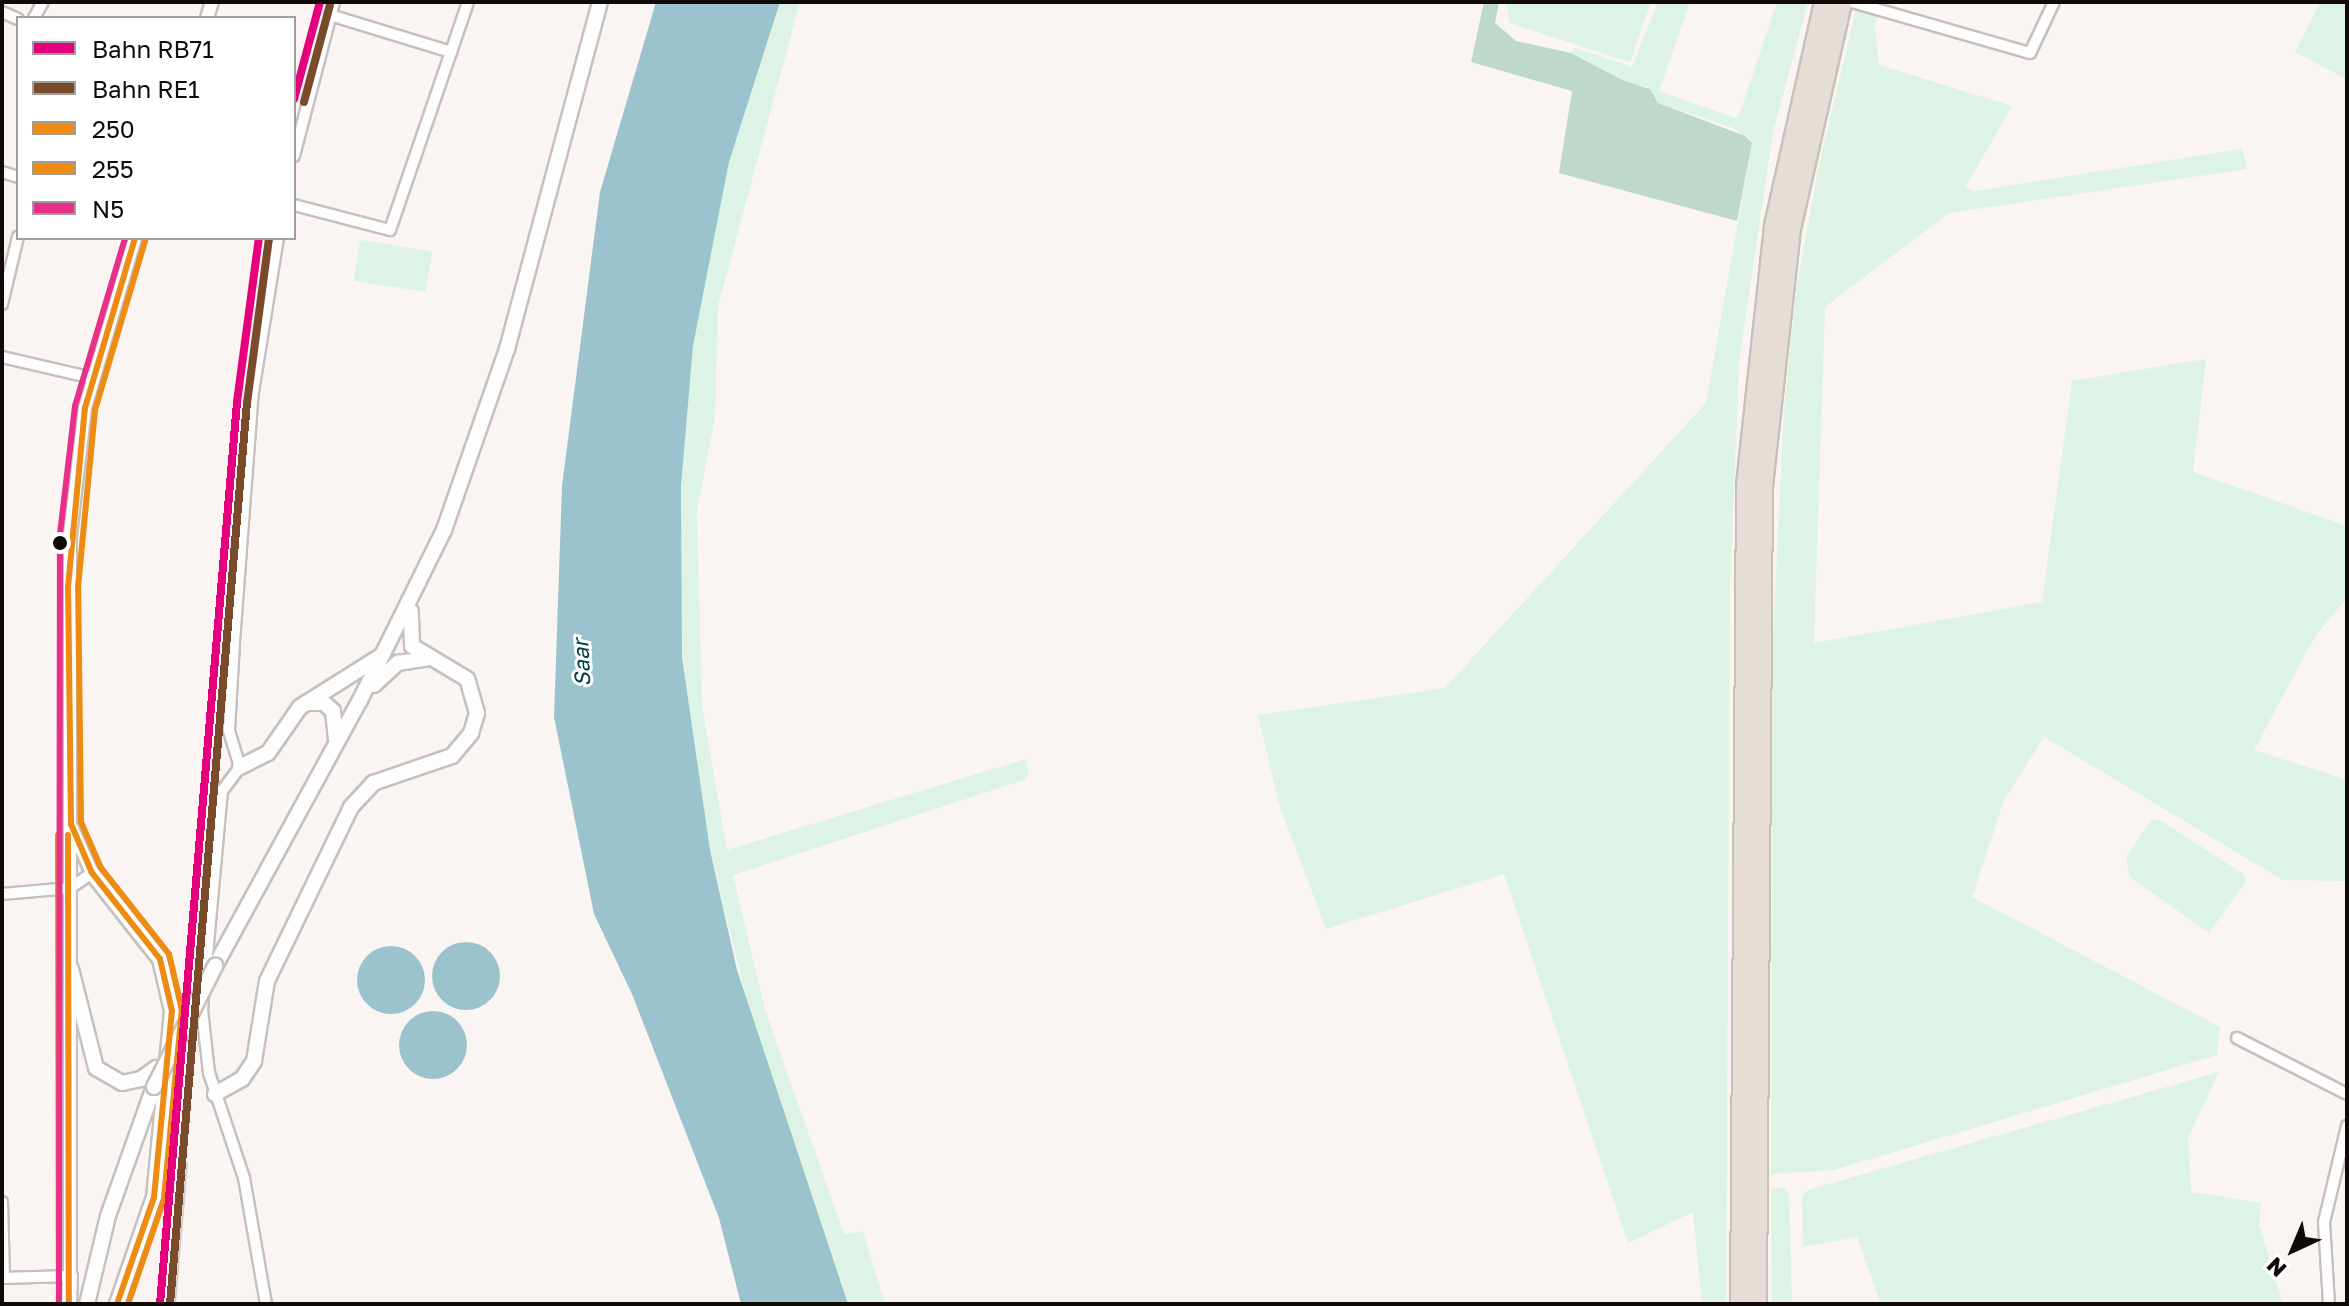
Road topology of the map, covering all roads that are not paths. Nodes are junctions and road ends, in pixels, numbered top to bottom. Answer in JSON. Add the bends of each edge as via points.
{"nodes":[{"id":1,"x":334,"y":2,"type":"edge"},
{"id":2,"x":468,"y":2,"type":"edge"},
{"id":3,"x":600,"y":2,"type":"edge"},
{"id":4,"x":2054,"y":2,"type":"edge"},
{"id":5,"x":1836,"y":6,"type":"edge"},
{"id":6,"x":330,"y":15,"type":"junction"},
{"id":7,"x":451,"y":52,"type":"junction"},
{"id":8,"x":296,"y":148,"type":"edge"},
{"id":9,"x":296,"y":206,"type":"edge"},
{"id":10,"x":17,"y":240,"type":"edge"},
{"id":11,"x":134,"y":240,"type":"edge"},
{"id":12,"x":278,"y":240,"type":"edge"},
{"id":13,"x":4,"y":277,"type":"edge"},
{"id":14,"x":2,"y":304,"type":"edge"},
{"id":15,"x":2,"y":357,"type":"edge"},
{"id":16,"x":92,"y":378,"type":"junction"},
{"id":17,"x":412,"y":598,"type":"junction"},
{"id":18,"x":385,"y":652,"type":"junction"},
{"id":19,"x":431,"y":658,"type":"junction"},
{"id":20,"x":360,"y":700,"type":"junction"},
{"id":21,"x":306,"y":703,"type":"junction"},
{"id":22,"x":336,"y":743,"type":"junction"},
{"id":23,"x":240,"y":767,"type":"junction"},
{"id":24,"x":68,"y":805,"type":"junction"},
{"id":25,"x":92,"y":873,"type":"junction"},
{"id":26,"x":70,"y":888,"type":"junction"},
{"id":27,"x":2,"y":894,"type":"edge"},
{"id":28,"x":71,"y":969,"type":"junction"},
{"id":29,"x":178,"y":1038,"type":"junction"},
{"id":30,"x":2237,"y":1038,"type":"dead end"},
{"id":31,"x":215,"y":1094,"type":"junction"},
{"id":32,"x":2347,"y":1094,"type":"edge"},
{"id":33,"x":2347,"y":1126,"type":"edge"},
{"id":34,"x":2,"y":1202,"type":"edge"},
{"id":35,"x":1749,"y":1208,"type":"junction"},
{"id":36,"x":70,"y":1276,"type":"junction"},
{"id":37,"x":3,"y":1278,"type":"edge"},
{"id":38,"x":69,"y":1304,"type":"edge"},
{"id":39,"x":87,"y":1304,"type":"edge"},
{"id":40,"x":117,"y":1304,"type":"edge"},
{"id":41,"x":266,"y":1304,"type":"edge"},
{"id":42,"x":1740,"y":1304,"type":"edge"},
{"id":43,"x":1757,"y":1304,"type":"edge"},
{"id":44,"x":2329,"y":1304,"type":"edge"}],
"edges":[{"from":1,"to":6,"type":"street"},
{"from":2,"to":7,"type":"street"},
{"from":3,"to":17,"type":"main road","via":[[507,349],[444,530]]},
{"from":4,"to":5,"type":"street","via":[[2030,53]]},
{"from":5,"to":35,"type":"highway","via":[[1786,161],[1764,297],[1746,485],[1752,676]]},
{"from":6,"to":7,"type":"street"},
{"from":6,"to":8,"type":"street"},
{"from":7,"to":9,"type":"street","via":[[390,230]]},
{"from":10,"to":13,"type":"street"},
{"from":11,"to":16,"type":"street"},
{"from":12,"to":23,"type":"street","via":[[253,392],[229,730]]},
{"from":13,"to":14,"type":"street"},
{"from":15,"to":16,"type":"street"},
{"from":16,"to":24,"type":"street","via":[[70,535]]},
{"from":17,"to":18,"type":"main road"},
{"from":17,"to":19,"type":"main road","via":[[409,641]]},
{"from":18,"to":20,"type":"main road"},
{"from":18,"to":21,"type":"main road","via":[[354,677]]},
{"from":19,"to":20,"type":"main road","via":[[409,658],[388,669]]},
{"from":19,"to":31,"type":"main road","via":[[467,679],[476,705],[471,733],[452,756],[373,783],[351,807],[267,981],[254,1061],[242,1079]]},
{"from":20,"to":22,"type":"main road"},
{"from":21,"to":22,"type":"main road","via":[[324,703],[333,711]]},
{"from":21,"to":23,"type":"main road","via":[[268,753]]},
{"from":22,"to":29,"type":"main road","bridge":true},
{"from":23,"to":31,"type":"street","via":[[222,791],[208,930],[202,1010]]},
{"from":24,"to":25,"type":"street","via":[[76,842]]},
{"from":24,"to":26,"type":"street"},
{"from":25,"to":26,"type":"street"},
{"from":25,"to":40,"type":"main road","via":[[160,959],[172,1011],[154,1197]]},
{"from":26,"to":27,"type":"street"},
{"from":26,"to":28,"type":"street"},
{"from":28,"to":29,"type":"main road","bridge":true,"via":[[96,1068],[122,1083],[141,1079]]},
{"from":28,"to":36,"type":"street"},
{"from":29,"to":39,"type":"main road","bridge":true,"via":[[117,1188]]},
{"from":30,"to":32,"type":"street"},
{"from":31,"to":41,"type":"street","via":[[244,1178]]},
{"from":33,"to":44,"type":"street","via":[[2324,1222]]},
{"from":34,"to":37,"type":"street"},
{"from":35,"to":42,"type":"highway"},
{"from":35,"to":43,"type":"highway"},
{"from":36,"to":37,"type":"street"},
{"from":36,"to":38,"type":"main road"}]}
